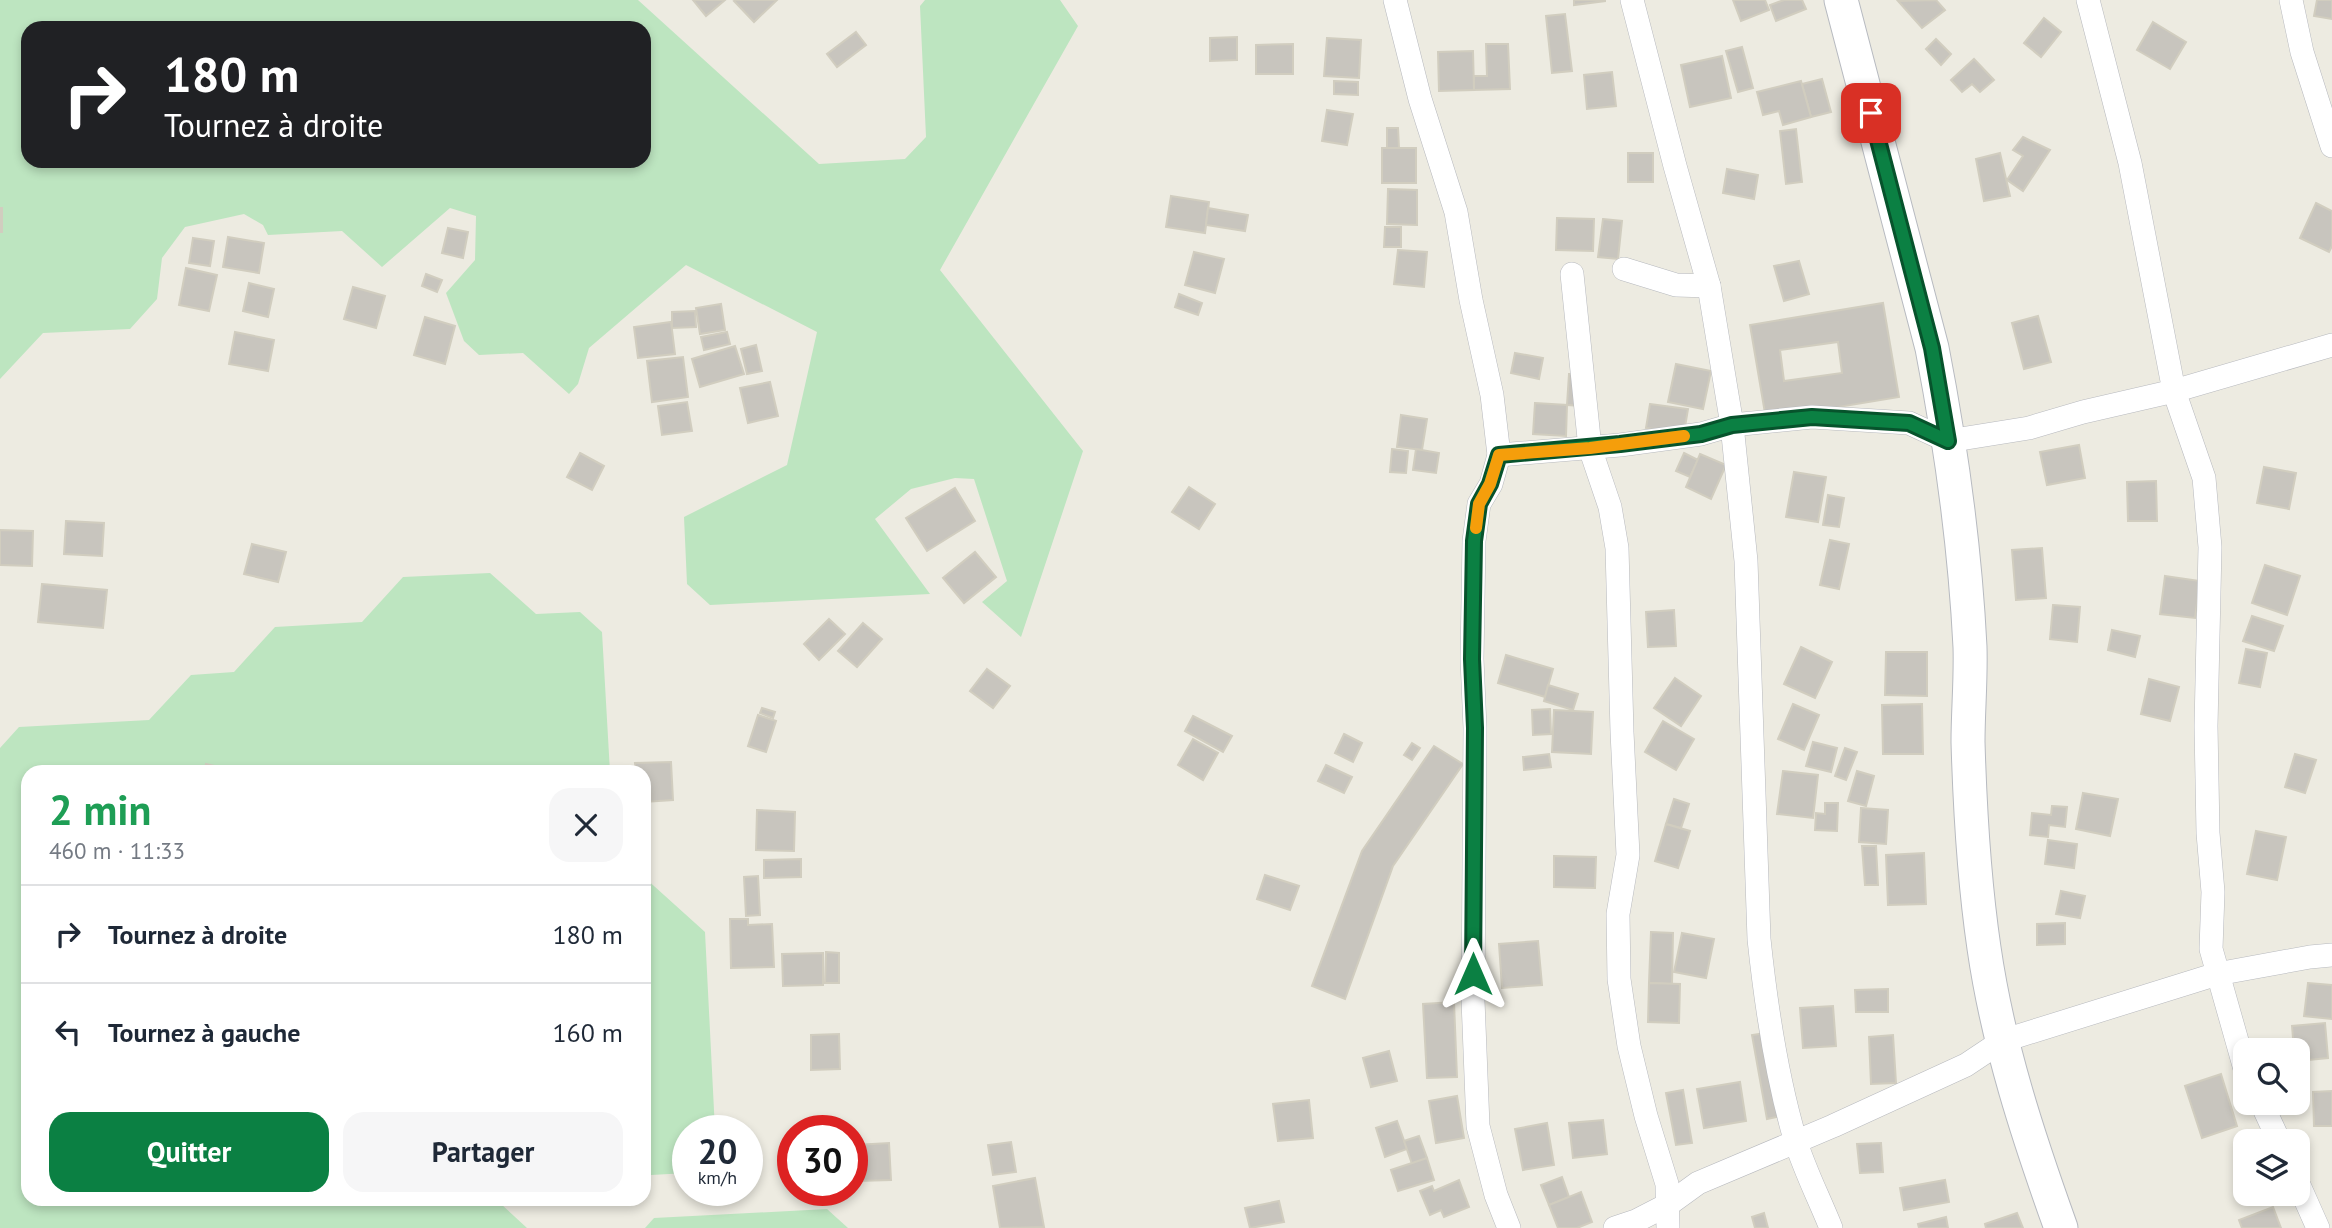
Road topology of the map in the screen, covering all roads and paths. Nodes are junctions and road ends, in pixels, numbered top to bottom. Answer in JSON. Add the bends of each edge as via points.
{"nodes":[{"id":1,"x":1395,"y":0,"type":"edge"},
{"id":2,"x":1632,"y":0,"type":"edge"},
{"id":3,"x":1841,"y":0,"type":"edge"},
{"id":4,"x":2088,"y":0,"type":"edge"},
{"id":5,"x":2291,"y":0,"type":"edge"},
{"id":6,"x":2332,"y":88,"type":"edge"},
{"id":7,"x":2321,"y":110,"type":"junction"},
{"id":8,"x":2331,"y":140,"type":"edge"},
{"id":9,"x":1623,"y":269,"type":"dead end"},
{"id":10,"x":1572,"y":274,"type":"dead end"},
{"id":11,"x":1709,"y":286,"type":"junction"},
{"id":12,"x":2332,"y":345,"type":"edge"},
{"id":13,"x":2174,"y":391,"type":"junction"},
{"id":14,"x":1732,"y":425,"type":"junction"},
{"id":15,"x":1948,"y":441,"type":"junction"},
{"id":16,"x":1590,"y":448,"type":"junction"},
{"id":17,"x":1499,"y":455,"type":"junction"},
{"id":18,"x":2332,"y":955,"type":"edge"},
{"id":19,"x":2217,"y":974,"type":"junction"},
{"id":20,"x":2236,"y":1038,"type":"edge"},
{"id":21,"x":2002,"y":1041,"type":"junction"},
{"id":22,"x":1796,"y":1142,"type":"junction"},
{"id":23,"x":1669,"y":1204,"type":"junction"},
{"id":24,"x":2308,"y":1206,"type":"edge"},
{"id":25,"x":1509,"y":1228,"type":"edge"},
{"id":26,"x":1615,"y":1228,"type":"edge"},
{"id":27,"x":1668,"y":1228,"type":"edge"},
{"id":28,"x":1831,"y":1228,"type":"edge"},
{"id":29,"x":2061,"y":1228,"type":"edge"},
{"id":30,"x":2318,"y":1228,"type":"edge"}],
"edges":[{"from":1,"to":17,"type":"street","via":[[1456,212],[1492,395]]},
{"from":2,"to":11,"type":"street"},
{"from":3,"to":15,"type":"main road","via":[[1932,348]]},
{"from":4,"to":13,"type":"street","via":[[2130,163]]},
{"from":5,"to":7,"type":"street"},
{"from":6,"to":7,"type":"street"},
{"from":7,"to":8,"type":"street"},
{"from":9,"to":11,"type":"street","via":[[1676,285]]},
{"from":10,"to":16,"type":"street"},
{"from":11,"to":14,"type":"street"},
{"from":12,"to":13,"type":"street"},
{"from":13,"to":15,"type":"street","via":[[2029,428]]},
{"from":13,"to":19,"type":"street","via":[[2204,478],[2210,547],[2206,726],[2211,948]]},
{"from":14,"to":15,"type":"street","via":[[1812,417],[1909,423]]},
{"from":14,"to":16,"type":"street","via":[[1701,434]]},
{"from":14,"to":22,"type":"street","via":[[1746,561],[1759,939],[1765,999]]},
{"from":15,"to":21,"type":"main road","via":[[1970,647],[1968,742],[1976,888]]},
{"from":16,"to":17,"type":"street"},
{"from":16,"to":23,"type":"street","via":[[1610,507],[1617,548],[1628,855],[1618,914],[1619,979],[1629,1046]]},
{"from":17,"to":25,"type":"street","via":[[1479,504],[1474,541],[1473,1000],[1478,1126]]},
{"from":18,"to":19,"type":"street"},
{"from":19,"to":20,"type":"street"},
{"from":19,"to":21,"type":"street"},
{"from":21,"to":22,"type":"street","via":[[1966,1065]]},
{"from":21,"to":29,"type":"main road"},
{"from":22,"to":23,"type":"street","via":[[1698,1183]]},
{"from":22,"to":28,"type":"street"},
{"from":23,"to":26,"type":"street"},
{"from":23,"to":27,"type":"street"},
{"from":24,"to":30,"type":"street"}]}
